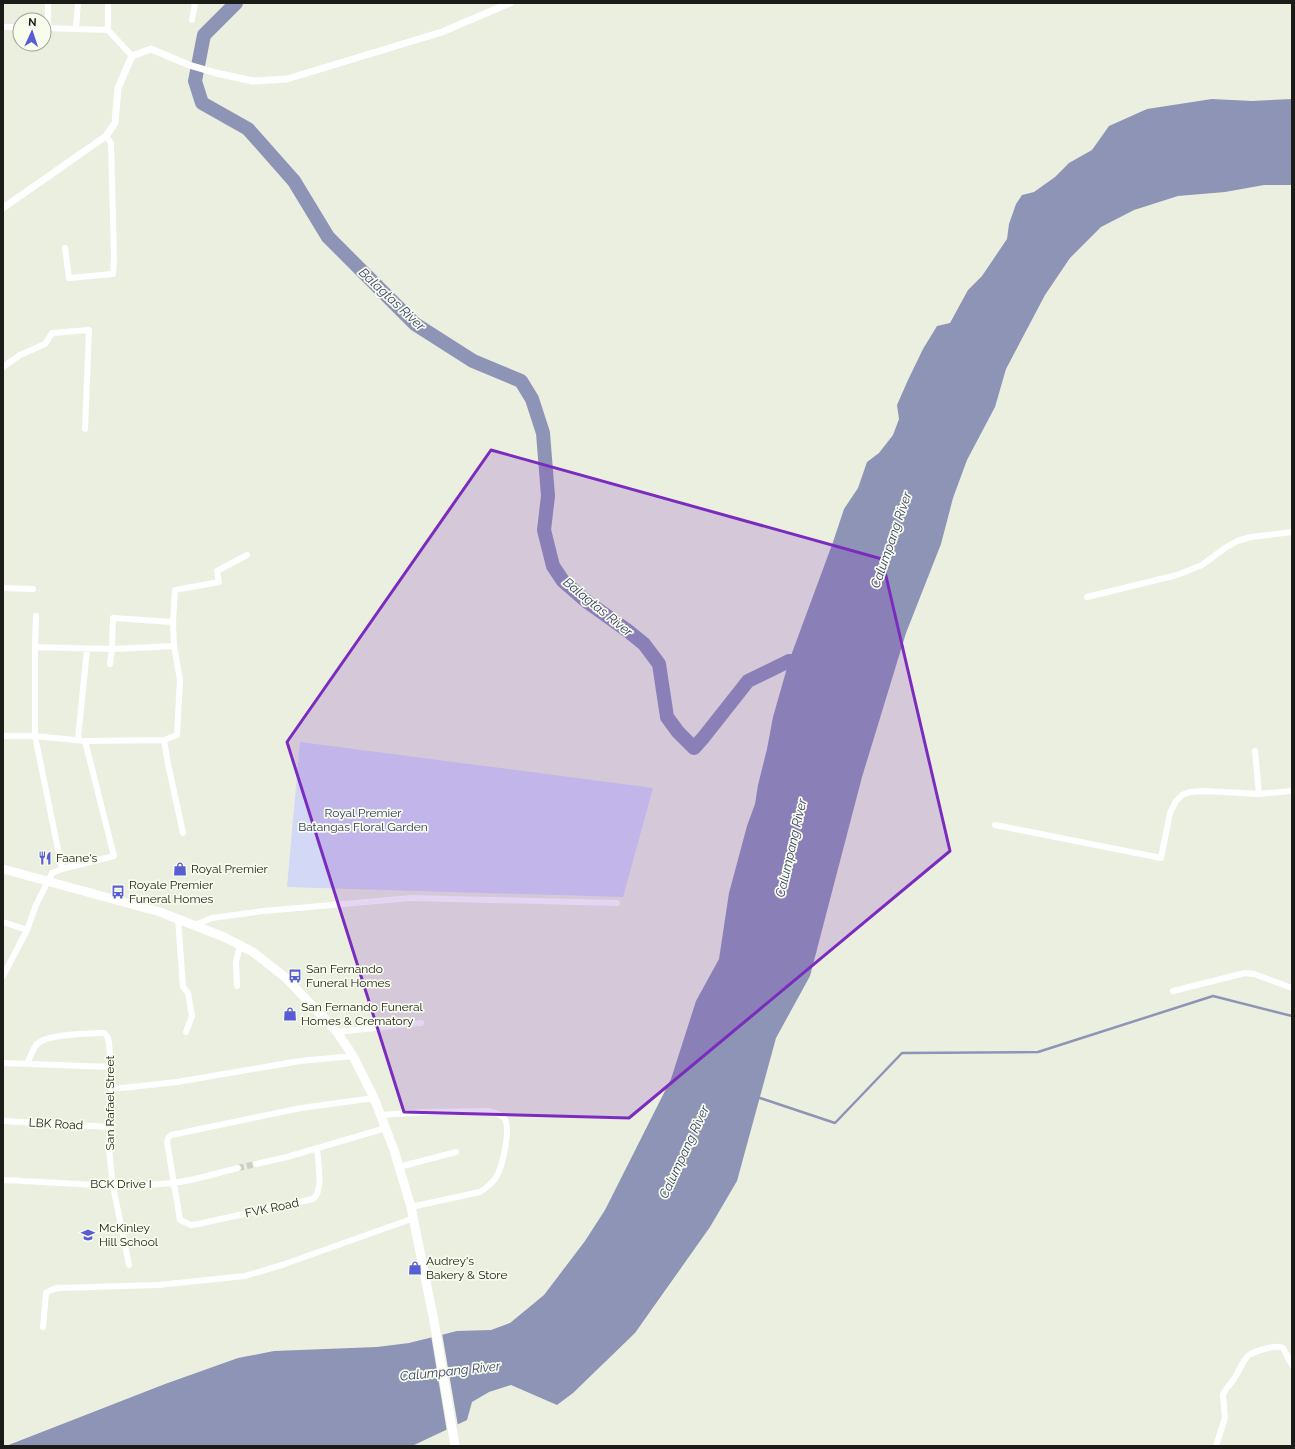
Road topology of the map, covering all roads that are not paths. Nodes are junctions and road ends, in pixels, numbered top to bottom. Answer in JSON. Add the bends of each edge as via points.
{"nodes":[{"id":1,"x":78,"y":3,"type":"edge"},
{"id":2,"x":108,"y":3,"type":"edge"},
{"id":3,"x":195,"y":3,"type":"edge"},
{"id":4,"x":510,"y":3,"type":"edge"},
{"id":5,"x":192,"y":20,"type":"dead end"},
{"id":6,"x":52,"y":28,"type":"edge"},
{"id":7,"x":76,"y":28,"type":"junction"},
{"id":8,"x":108,"y":30,"type":"junction"},
{"id":9,"x":132,"y":56,"type":"junction"},
{"id":10,"x":106,"y":136,"type":"junction"},
{"id":11,"x":3,"y":208,"type":"edge"},
{"id":12,"x":65,"y":248,"type":"dead end"},
{"id":13,"x":3,"y":367,"type":"edge"},
{"id":14,"x":85,"y":429,"type":"dead end"},
{"id":15,"x":1292,"y":532,"type":"edge"},
{"id":16,"x":247,"y":555,"type":"dead end"},
{"id":17,"x":3,"y":588,"type":"edge"},
{"id":18,"x":33,"y":589,"type":"dead end"},
{"id":19,"x":1087,"y":597,"type":"dead end"},
{"id":20,"x":36,"y":616,"type":"dead end"},
{"id":21,"x":173,"y":622,"type":"junction"},
{"id":22,"x":174,"y":646,"type":"junction"},
{"id":23,"x":35,"y":647,"type":"junction"},
{"id":24,"x":87,"y":649,"type":"junction"},
{"id":25,"x":112,"y":650,"type":"junction"},
{"id":26,"x":110,"y":664,"type":"dead end"},
{"id":27,"x":3,"y":736,"type":"edge"},
{"id":28,"x":35,"y":736,"type":"junction"},
{"id":29,"x":78,"y":740,"type":"junction"},
{"id":30,"x":164,"y":740,"type":"junction"},
{"id":31,"x":85,"y":741,"type":"junction"},
{"id":32,"x":1255,"y":751,"type":"dead end"},
{"id":33,"x":1292,"y":791,"type":"edge"},
{"id":34,"x":1259,"y":794,"type":"junction"},
{"id":35,"x":995,"y":825,"type":"dead end"},
{"id":36,"x":183,"y":833,"type":"dead end"},
{"id":37,"x":3,"y":869,"type":"edge"},
{"id":38,"x":62,"y":869,"type":"junction"},
{"id":39,"x":48,"y":881,"type":"junction"},
{"id":40,"x":617,"y":903,"type":"dead end"},
{"id":41,"x":178,"y":918,"type":"junction"},
{"id":42,"x":3,"y":922,"type":"edge"},
{"id":43,"x":195,"y":925,"type":"junction"},
{"id":44,"x":27,"y":930,"type":"junction"},
{"id":45,"x":240,"y":945,"type":"junction"},
{"id":46,"x":3,"y":976,"type":"edge"},
{"id":47,"x":237,"y":986,"type":"dead end"},
{"id":48,"x":1292,"y":988,"type":"edge"},
{"id":49,"x":1173,"y":991,"type":"dead end"},
{"id":50,"x":421,"y":1023,"type":"dead end"},
{"id":51,"x":186,"y":1032,"type":"dead end"},
{"id":52,"x":337,"y":1032,"type":"junction"},
{"id":53,"x":353,"y":1056,"type":"junction"},
{"id":54,"x":3,"y":1063,"type":"edge"},
{"id":55,"x":27,"y":1064,"type":"junction"},
{"id":56,"x":111,"y":1066,"type":"junction"},
{"id":57,"x":112,"y":1088,"type":"junction"},
{"id":58,"x":374,"y":1098,"type":"junction"},
{"id":59,"x":381,"y":1115,"type":"junction"},
{"id":60,"x":3,"y":1121,"type":"edge"},
{"id":61,"x":110,"y":1127,"type":"junction"},
{"id":62,"x":386,"y":1128,"type":"junction"},
{"id":63,"x":317,"y":1148,"type":"junction"},
{"id":64,"x":456,"y":1152,"type":"dead end"},
{"id":65,"x":256,"y":1164,"type":"tunnel mouth"},
{"id":66,"x":399,"y":1167,"type":"junction"},
{"id":67,"x":238,"y":1168,"type":"tunnel mouth"},
{"id":68,"x":3,"y":1180,"type":"edge"},
{"id":69,"x":174,"y":1183,"type":"junction"},
{"id":70,"x":113,"y":1186,"type":"junction"},
{"id":71,"x":412,"y":1207,"type":"junction"},
{"id":72,"x":414,"y":1218,"type":"junction"},
{"id":73,"x":129,"y":1265,"type":"dead end"},
{"id":74,"x":43,"y":1327,"type":"dead end"},
{"id":75,"x":1292,"y":1365,"type":"edge"},
{"id":76,"x":454,"y":1446,"type":"edge"},
{"id":77,"x":1216,"y":1446,"type":"edge"}],
"edges":[{"from":1,"to":7,"type":"street"},
{"from":2,"to":8,"type":"street"},
{"from":3,"to":5,"type":"street"},
{"from":4,"to":9,"type":"street","via":[[442,32],[287,79],[253,81],[216,73],[151,49]]},
{"from":6,"to":7,"type":"street"},
{"from":7,"to":8,"type":"street"},
{"from":8,"to":9,"type":"street"},
{"from":9,"to":10,"type":"street","via":[[118,88],[115,123]]},
{"from":10,"to":11,"type":"street"},
{"from":10,"to":12,"type":"street","via":[[111,143],[113,274],[69,278]]},
{"from":13,"to":14,"type":"street","via":[[20,355],[45,344],[52,333],[89,330]]},
{"from":15,"to":19,"type":"street","via":[[1237,541],[1202,565],[1177,575]]},
{"from":16,"to":21,"type":"street","via":[[217,571],[219,582],[175,590]]},
{"from":17,"to":18,"type":"street"},
{"from":20,"to":23,"type":"street"},
{"from":21,"to":22,"type":"street"},
{"from":21,"to":25,"type":"street","via":[[113,618]]},
{"from":22,"to":25,"type":"street"},
{"from":22,"to":30,"type":"street","via":[[180,680],[178,735]]},
{"from":23,"to":24,"type":"street"},
{"from":23,"to":28,"type":"street"},
{"from":24,"to":25,"type":"street"},
{"from":24,"to":29,"type":"street"},
{"from":25,"to":26,"type":"street"},
{"from":27,"to":28,"type":"street"},
{"from":28,"to":29,"type":"street"},
{"from":28,"to":38,"type":"street"},
{"from":29,"to":31,"type":"street"},
{"from":30,"to":31,"type":"street"},
{"from":30,"to":36,"type":"street"},
{"from":31,"to":38,"type":"street","via":[[114,856]]},
{"from":32,"to":34,"type":"street"},
{"from":33,"to":34,"type":"street"},
{"from":34,"to":35,"type":"street","via":[[1202,791],[1182,795],[1170,813],[1161,858]]},
{"from":37,"to":39,"type":"main road"},
{"from":38,"to":39,"type":"street","via":[[52,873]]},
{"from":39,"to":41,"type":"main road"},
{"from":39,"to":44,"type":"street"},
{"from":40,"to":43,"type":"street","via":[[411,898],[264,911],[212,918]]},
{"from":41,"to":43,"type":"main road"},
{"from":41,"to":51,"type":"street","via":[[183,987],[188,993],[192,1016]]},
{"from":42,"to":44,"type":"street"},
{"from":43,"to":45,"type":"main road"},
{"from":44,"to":46,"type":"street"},
{"from":45,"to":47,"type":"street","via":[[236,962]]},
{"from":45,"to":52,"type":"main road","via":[[286,978]]},
{"from":48,"to":49,"type":"street","via":[[1245,973]]},
{"from":50,"to":52,"type":"street"},
{"from":52,"to":53,"type":"main road"},
{"from":53,"to":57,"type":"street","via":[[300,1061],[177,1082]]},
{"from":53,"to":58,"type":"main road"},
{"from":54,"to":55,"type":"street"},
{"from":55,"to":56,"type":"street"},
{"from":55,"to":56,"type":"street","name":"San Rafael Street","via":[[41,1040],[104,1033],[109,1042]]},
{"from":56,"to":57,"type":"street","name":"San Rafael Street"},
{"from":57,"to":61,"type":"street","name":"San Rafael Street"},
{"from":58,"to":59,"type":"main road"},
{"from":58,"to":69,"type":"street","via":[[301,1108],[175,1133],[167,1142]]},
{"from":59,"to":62,"type":"main road"},
{"from":59,"to":71,"type":"street","via":[[490,1112],[503,1117],[506,1123],[505,1146],[500,1165],[496,1178],[489,1186],[480,1192]]},
{"from":60,"to":61,"type":"street","name":"LBK Road"},
{"from":61,"to":70,"type":"street","name":"San Rafael Street"},
{"from":62,"to":63,"type":"street"},
{"from":62,"to":66,"type":"main road"},
{"from":63,"to":65,"type":"street"},
{"from":63,"to":69,"type":"street","name":"FVK Road","via":[[319,1188],[317,1196],[313,1199],[191,1225],[180,1220]]},
{"from":64,"to":66,"type":"street"},
{"from":66,"to":71,"type":"main road"},
{"from":67,"to":69,"type":"street","name":"BCK Drive I"},
{"from":68,"to":70,"type":"street","name":"BCK Drive I"},
{"from":69,"to":70,"type":"street","name":"BCK Drive I"},
{"from":70,"to":73,"type":"street","name":"San Rafael Street"},
{"from":71,"to":72,"type":"main road"},
{"from":72,"to":74,"type":"street","via":[[245,1276],[51,1290],[46,1294]]},
{"from":72,"to":76,"type":"main road","via":[[434,1320]]},
{"from":75,"to":77,"type":"street","via":[[1283,1348],[1277,1346],[1250,1355],[1244,1360],[1223,1395],[1225,1418]]}]}
